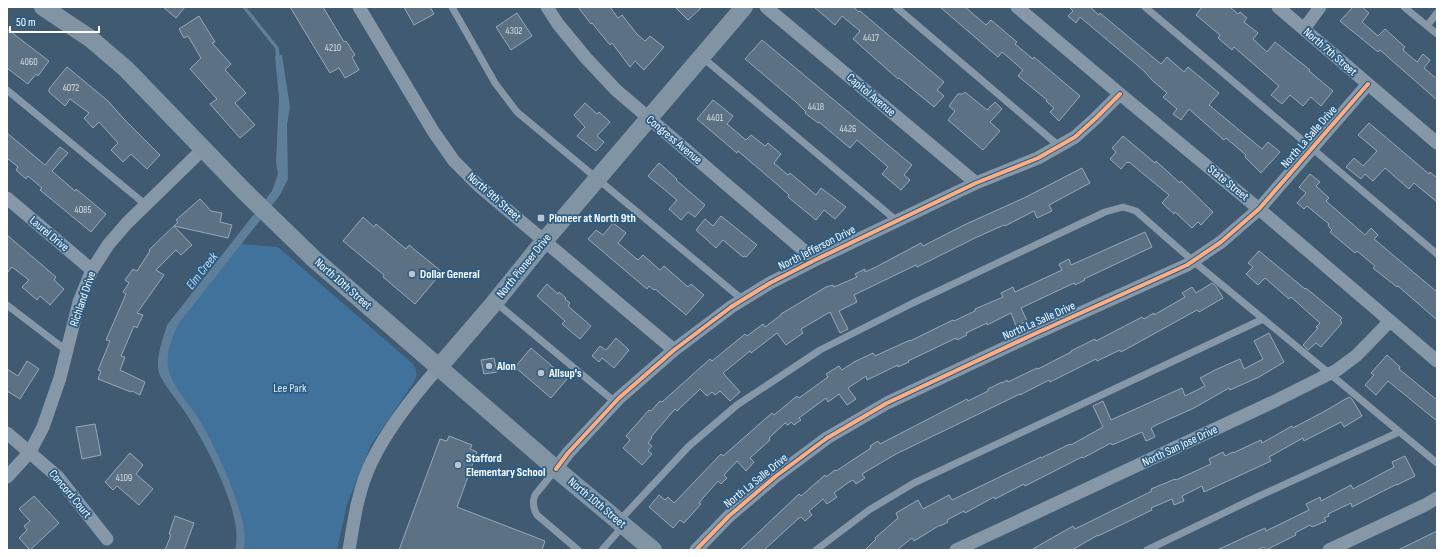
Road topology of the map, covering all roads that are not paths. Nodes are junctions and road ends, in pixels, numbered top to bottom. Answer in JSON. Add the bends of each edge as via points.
{"nodes":[{"id":1,"x":43,"y":7,"type":"edge"},
{"id":2,"x":359,"y":7,"type":"edge"},
{"id":3,"x":452,"y":7,"type":"edge"},
{"id":4,"x":547,"y":7,"type":"edge"},
{"id":5,"x":744,"y":7,"type":"edge"},
{"id":6,"x":766,"y":7,"type":"edge"},
{"id":7,"x":896,"y":7,"type":"edge"},
{"id":8,"x":1017,"y":7,"type":"edge"},
{"id":9,"x":1146,"y":7,"type":"edge"},
{"id":10,"x":1278,"y":7,"type":"edge"},
{"id":11,"x":1320,"y":7,"type":"edge"},
{"id":12,"x":1404,"y":7,"type":"edge"},
{"id":13,"x":1437,"y":13,"type":"edge"},
{"id":14,"x":1427,"y":26,"type":"junction"},
{"id":15,"x":1304,"y":29,"type":"junction"},
{"id":16,"x":1437,"y":34,"type":"edge"},
{"id":17,"x":702,"y":57,"type":"junction"},
{"id":18,"x":1368,"y":84,"type":"junction"},
{"id":19,"x":7,"y":90,"type":"edge"},
{"id":20,"x":1120,"y":94,"type":"junction"},
{"id":21,"x":649,"y":119,"type":"junction"},
{"id":22,"x":1437,"y":143,"type":"edge"},
{"id":23,"x":1059,"y":146,"type":"junction"},
{"id":24,"x":203,"y":149,"type":"junction"},
{"id":25,"x":1312,"y":149,"type":"junction"},
{"id":26,"x":597,"y":179,"type":"junction"},
{"id":27,"x":976,"y":183,"type":"junction"},
{"id":28,"x":7,"y":198,"type":"edge"},
{"id":29,"x":146,"y":205,"type":"junction"},
{"id":30,"x":1259,"y":209,"type":"junction"},
{"id":31,"x":897,"y":221,"type":"junction"},
{"id":32,"x":544,"y":240,"type":"junction"},
{"id":33,"x":1437,"y":254,"type":"edge"},
{"id":34,"x":815,"y":260,"type":"junction"},
{"id":35,"x":1193,"y":261,"type":"junction"},
{"id":36,"x":92,"y":270,"type":"junction"},
{"id":37,"x":743,"y":300,"type":"junction"},
{"id":38,"x":494,"y":302,"type":"junction"},
{"id":39,"x":7,"y":305,"type":"edge"},
{"id":40,"x":1263,"y":319,"type":"junction"},
{"id":41,"x":1390,"y":321,"type":"junction"},
{"id":42,"x":674,"y":350,"type":"junction"},
{"id":43,"x":67,"y":351,"type":"junction"},
{"id":44,"x":1437,"y":361,"type":"edge"},
{"id":45,"x":439,"y":367,"type":"junction"},
{"id":46,"x":1330,"y":374,"type":"junction"},
{"id":47,"x":615,"y":402,"type":"junction"},
{"id":48,"x":1399,"y":432,"type":"junction"},
{"id":49,"x":7,"y":433,"type":"edge"},
{"id":50,"x":30,"y":452,"type":"junction"},
{"id":51,"x":1437,"y":463,"type":"edge"},
{"id":52,"x":556,"y":469,"type":"junction"},
{"id":53,"x":7,"y":477,"type":"edge"},
{"id":54,"x":1437,"y":498,"type":"edge"},
{"id":55,"x":621,"y":523,"type":"junction"},
{"id":56,"x":107,"y":539,"type":"dead end"},
{"id":57,"x":349,"y":550,"type":"edge"},
{"id":58,"x":578,"y":550,"type":"edge"},
{"id":59,"x":602,"y":550,"type":"edge"},
{"id":60,"x":653,"y":550,"type":"edge"},
{"id":61,"x":696,"y":550,"type":"edge"},
{"id":62,"x":816,"y":550,"type":"edge"},
{"id":63,"x":956,"y":550,"type":"edge"},
{"id":64,"x":1147,"y":550,"type":"edge"},
{"id":65,"x":1329,"y":550,"type":"edge"}],
"edges":[{"from":1,"to":24,"type":"main road","name":"North 10th Street","via":[[91,39],[126,69]]},
{"from":2,"to":32,"type":"street","name":"North 9th Street","via":[[433,131],[454,161],[479,186]]},
{"from":3,"to":26,"type":"lane","via":[[495,83],[517,112]]},
{"from":4,"to":21,"type":"street","name":"Congress Avenue","via":[[586,58],[616,90]]},
{"from":5,"to":17,"type":"main road","name":"North Pioneer Drive"},
{"from":6,"to":27,"type":"street","name":"Capitol Avenue"},
{"from":7,"to":23,"type":"lane"},
{"from":8,"to":20,"type":"street","name":"State Street"},
{"from":9,"to":25,"type":"lane"},
{"from":10,"to":15,"type":"street","name":"North 7th Street"},
{"from":11,"to":15,"type":"street"},
{"from":12,"to":14,"type":"lane"},
{"from":13,"to":14,"type":"lane"},
{"from":14,"to":16,"type":"lane"},
{"from":15,"to":18,"type":"street","name":"North 7th Street"},
{"from":17,"to":21,"type":"main road","name":"North Pioneer Drive"},
{"from":17,"to":31,"type":"lane"},
{"from":18,"to":22,"type":"street","name":"North 7th Street"},
{"from":18,"to":25,"type":"street","name":"North La Salle Drive"},
{"from":19,"to":29,"type":"lane"},
{"from":20,"to":23,"type":"street","name":"North Jefferson Drive","via":[[1075,136]]},
{"from":20,"to":30,"type":"street","name":"State Street"},
{"from":21,"to":26,"type":"main road","name":"North Pioneer Drive"},
{"from":21,"to":34,"type":"street","name":"Congress Avenue"},
{"from":23,"to":27,"type":"street","name":"North Jefferson Drive","via":[[1038,158]]},
{"from":24,"to":29,"type":"street","name":"Richland Drive"},
{"from":24,"to":45,"type":"main road","name":"North 10th Street","via":[[314,259]]},
{"from":25,"to":30,"type":"street","name":"North La Salle Drive"},
{"from":25,"to":33,"type":"lane"},
{"from":26,"to":32,"type":"main road","name":"North Pioneer Drive"},
{"from":26,"to":37,"type":"lane"},
{"from":27,"to":31,"type":"street","name":"North Jefferson Drive"},
{"from":28,"to":36,"type":"street","name":"Laurel Drive"},
{"from":29,"to":36,"type":"street","name":"Richland Drive","via":[[108,245]]},
{"from":30,"to":35,"type":"street","name":"North La Salle Drive","via":[[1221,242]]},
{"from":30,"to":41,"type":"street","name":"State Street"},
{"from":31,"to":34,"type":"street","name":"North Jefferson Drive"},
{"from":32,"to":38,"type":"main road","name":"North Pioneer Drive"},
{"from":32,"to":42,"type":"street","name":"North 9th Street"},
{"from":34,"to":37,"type":"street","name":"North Jefferson Drive"},
{"from":35,"to":40,"type":"lane"},
{"from":35,"to":55,"type":"lane","via":[[1136,211],[1123,207],[1105,212],[820,350],[737,405],[689,446]]},
{"from":35,"to":61,"type":"street","name":"North La Salle Drive","via":[[909,392],[867,414],[827,438],[776,476],[729,516]]},
{"from":36,"to":43,"type":"street","name":"Richland Drive","via":[[79,302]]},
{"from":37,"to":42,"type":"street","name":"North Jefferson Drive"},
{"from":38,"to":45,"type":"main road","name":"North Pioneer Drive"},
{"from":38,"to":47,"type":"lane"},
{"from":39,"to":43,"type":"lane"},
{"from":40,"to":46,"type":"lane"},
{"from":40,"to":62,"type":"lane","via":[[914,483],[869,510]]},
{"from":41,"to":44,"type":"street","name":"State Street"},
{"from":41,"to":46,"type":"street","name":"North San Jose Drive","via":[[1357,355]]},
{"from":42,"to":47,"type":"street","name":"North Jefferson Drive"},
{"from":43,"to":50,"type":"street","name":"Richland Drive","via":[[43,427]]},
{"from":45,"to":52,"type":"main road","name":"North 10th Street"},
{"from":45,"to":57,"type":"street","name":"North Pioneer Drive","via":[[389,432],[372,461],[358,500]]},
{"from":46,"to":48,"type":"lane"},
{"from":46,"to":63,"type":"street","name":"North San Jose Drive"},
{"from":47,"to":52,"type":"street","name":"North Jefferson Drive"},
{"from":48,"to":51,"type":"lane"},
{"from":48,"to":64,"type":"lane"},
{"from":49,"to":50,"type":"street","name":"Concord Court"},
{"from":50,"to":53,"type":"street","name":"Richland Drive"},
{"from":50,"to":56,"type":"street","name":"Concord Court","via":[[58,477]]},
{"from":52,"to":55,"type":"main road","name":"North 10th Street"},
{"from":52,"to":58,"type":"lane","via":[[535,495],[534,510],[536,515]]},
{"from":54,"to":65,"type":"street"},
{"from":55,"to":59,"type":"lane"},
{"from":55,"to":60,"type":"main road","name":"North 10th Street"}]}
